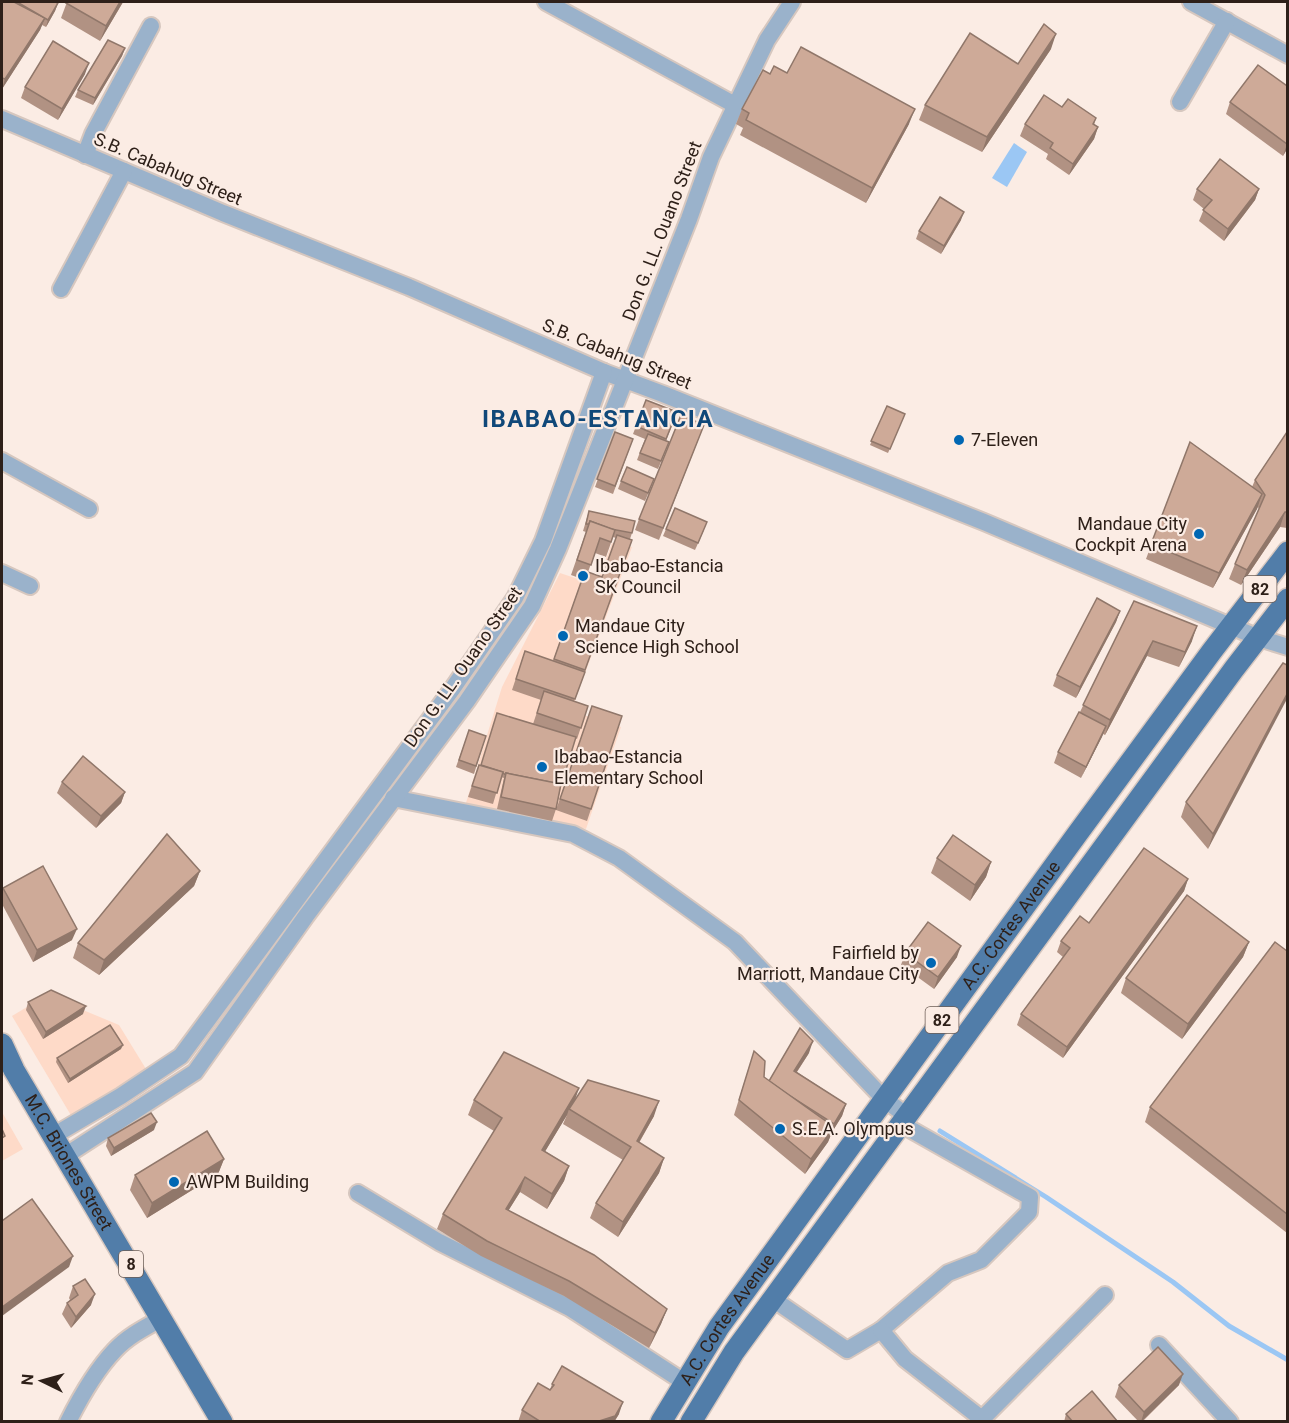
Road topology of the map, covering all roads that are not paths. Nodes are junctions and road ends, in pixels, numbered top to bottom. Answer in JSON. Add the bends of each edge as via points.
{"nodes":[{"id":1,"x":546,"y":2,"type":"edge"},
{"id":2,"x":792,"y":2,"type":"edge"},
{"id":3,"x":1191,"y":2,"type":"edge"},
{"id":4,"x":1227,"y":21,"type":"junction"},
{"id":5,"x":151,"y":26,"type":"dead end"},
{"id":6,"x":1287,"y":55,"type":"edge"},
{"id":7,"x":1180,"y":102,"type":"dead end"},
{"id":8,"x":735,"y":105,"type":"junction"},
{"id":9,"x":2,"y":119,"type":"edge"},
{"id":10,"x":85,"y":155,"type":"junction"},
{"id":11,"x":124,"y":171,"type":"junction"},
{"id":12,"x":61,"y":289,"type":"dead end"},
{"id":13,"x":604,"y":372,"type":"junction"},
{"id":14,"x":625,"y":380,"type":"junction"},
{"id":15,"x":2,"y":461,"type":"edge"},
{"id":16,"x":89,"y":509,"type":"dead end"},
{"id":17,"x":543,"y":541,"type":"junction"},
{"id":18,"x":558,"y":549,"type":"junction"},
{"id":19,"x":1287,"y":552,"type":"edge"},
{"id":20,"x":2,"y":573,"type":"edge"},
{"id":21,"x":30,"y":586,"type":"dead end"},
{"id":22,"x":1287,"y":599,"type":"edge"},
{"id":23,"x":1233,"y":626,"type":"junction"},
{"id":24,"x":1258,"y":638,"type":"junction"},
{"id":25,"x":1287,"y":647,"type":"edge"},
{"id":26,"x":428,"y":723,"type":"junction"},
{"id":27,"x":441,"y":735,"type":"junction"},
{"id":28,"x":393,"y":798,"type":"junction"},
{"id":29,"x":1078,"y":833,"type":"junction"},
{"id":30,"x":1101,"y":851,"type":"junction"},
{"id":31,"x":299,"y":911,"type":"junction"},
{"id":32,"x":2,"y":1044,"type":"edge"},
{"id":33,"x":884,"y":1099,"type":"junction"},
{"id":34,"x":904,"y":1120,"type":"junction"},
{"id":35,"x":53,"y":1136,"type":"junction"},
{"id":36,"x":65,"y":1156,"type":"junction"},
{"id":37,"x":358,"y":1193,"type":"dead end"},
{"id":38,"x":1105,"y":1295,"type":"dead end"},
{"id":39,"x":773,"y":1299,"type":"junction"},
{"id":40,"x":162,"y":1318,"type":"junction"},
{"id":41,"x":881,"y":1330,"type":"junction"},
{"id":42,"x":1158,"y":1345,"type":"edge"},
{"id":43,"x":195,"y":1373,"type":"junction"},
{"id":44,"x":684,"y":1382,"type":"junction"},
{"id":45,"x":68,"y":1422,"type":"edge"},
{"id":46,"x":216,"y":1422,"type":"edge"},
{"id":47,"x":222,"y":1422,"type":"edge"},
{"id":48,"x":235,"y":1422,"type":"edge"},
{"id":49,"x":661,"y":1422,"type":"edge"},
{"id":50,"x":692,"y":1422,"type":"edge"},
{"id":51,"x":1230,"y":1422,"type":"edge"}],
"edges":[{"from":1,"to":8,"type":"street"},
{"from":2,"to":8,"type":"street","name":"Don G. LL. Ouano Street","via":[[767,40]]},
{"from":3,"to":4,"type":"street"},
{"from":4,"to":6,"type":"street"},
{"from":4,"to":7,"type":"street"},
{"from":5,"to":10,"type":"street"},
{"from":8,"to":14,"type":"street","name":"Don G. LL. Ouano Street"},
{"from":9,"to":10,"type":"street","name":"S.B. Cabahug Street"},
{"from":10,"to":11,"type":"street","name":"S.B. Cabahug Street"},
{"from":11,"to":12,"type":"street"},
{"from":11,"to":13,"type":"street","name":"S.B. Cabahug Street","via":[[409,287]]},
{"from":13,"to":14,"type":"street","name":"S.B. Cabahug Street"},
{"from":13,"to":17,"type":"street","name":"Don G. LL. Ouano Street"},
{"from":14,"to":18,"type":"street","name":"Don G. LL. Ouano Street"},
{"from":14,"to":23,"type":"street","name":"S.B. Cabahug Street","via":[[984,522]]},
{"from":15,"to":16,"type":"street"},
{"from":17,"to":18,"type":"street"},
{"from":17,"to":26,"type":"street","name":"Don G. LL. Ouano Street","via":[[515,598]]},
{"from":18,"to":27,"type":"street","name":"Don G. LL. Ouano Street","via":[[532,606]]},
{"from":19,"to":23,"type":"main road","name":"A.C. Cortes Avenue","number":"82"},
{"from":20,"to":21,"type":"street"},
{"from":22,"to":24,"type":"main road","name":"A.C. Cortes Avenue","number":"82"},
{"from":23,"to":24,"type":"street","name":"S.B. Cabahug Street"},
{"from":23,"to":29,"type":"main road","name":"A.C. Cortes Avenue","number":"82"},
{"from":24,"to":25,"type":"street","name":"S.B. Cabahug Street"},
{"from":24,"to":30,"type":"main road","name":"A.C. Cortes Avenue","number":"82"},
{"from":26,"to":27,"type":"street"},
{"from":26,"to":31,"type":"street","name":"Don G. LL. Ouano Street"},
{"from":27,"to":28,"type":"street","name":"Don G. LL. Ouano Street"},
{"from":28,"to":31,"type":"street","name":"Don G. LL. Ouano Street"},
{"from":28,"to":33,"type":"street","via":[[573,834],[619,858],[735,942]]},
{"from":29,"to":30,"type":"main road"},
{"from":29,"to":33,"type":"main road","name":"A.C. Cortes Avenue","number":"82"},
{"from":30,"to":34,"type":"main road","name":"A.C. Cortes Avenue","number":"82"},
{"from":31,"to":35,"type":"street","name":"Don G. LL. Ouano Street","via":[[181,1056]]},
{"from":31,"to":36,"type":"street","name":"Don G. LL. Ouano Street","via":[[195,1072]]},
{"from":32,"to":35,"type":"main road","name":"M.C. Briones Street","number":"8"},
{"from":33,"to":34,"type":"street"},
{"from":33,"to":44,"type":"main road","name":"A.C. Cortes Avenue","number":"82","via":[[719,1327]]},
{"from":34,"to":39,"type":"main road","name":"A.C. Cortes Avenue","number":"82"},
{"from":34,"to":41,"type":"street","via":[[1030,1197],[1031,1204],[1029,1212],[981,1260],[948,1273]]},
{"from":35,"to":36,"type":"main road","name":"M.C. Briones Street","number":"8"},
{"from":36,"to":40,"type":"main road","name":"M.C. Briones Street","number":"8"},
{"from":37,"to":44,"type":"street","via":[[439,1242],[570,1308]]},
{"from":38,"to":41,"type":"street","via":[[982,1419],[905,1359]]},
{"from":39,"to":41,"type":"street","via":[[847,1350]]},
{"from":39,"to":50,"type":"main road","name":"A.C. Cortes Avenue","number":"82","via":[[734,1352]]},
{"from":40,"to":43,"type":"main road","name":"M.C. Briones Street","number":"8"},
{"from":40,"to":45,"type":"street","via":[[116,1349],[85,1388]]},
{"from":42,"to":51,"type":"street"},
{"from":43,"to":46,"type":"main road","name":"M.C. Briones Street","number":"8"},
{"from":43,"to":47,"type":"main road","name":"M.C. Briones Street","number":"8"},
{"from":43,"to":48,"type":"main road","name":"M.C. Briones Street","number":"8"},
{"from":44,"to":49,"type":"main road","name":"A.C. Cortes Avenue","number":"82"}]}
